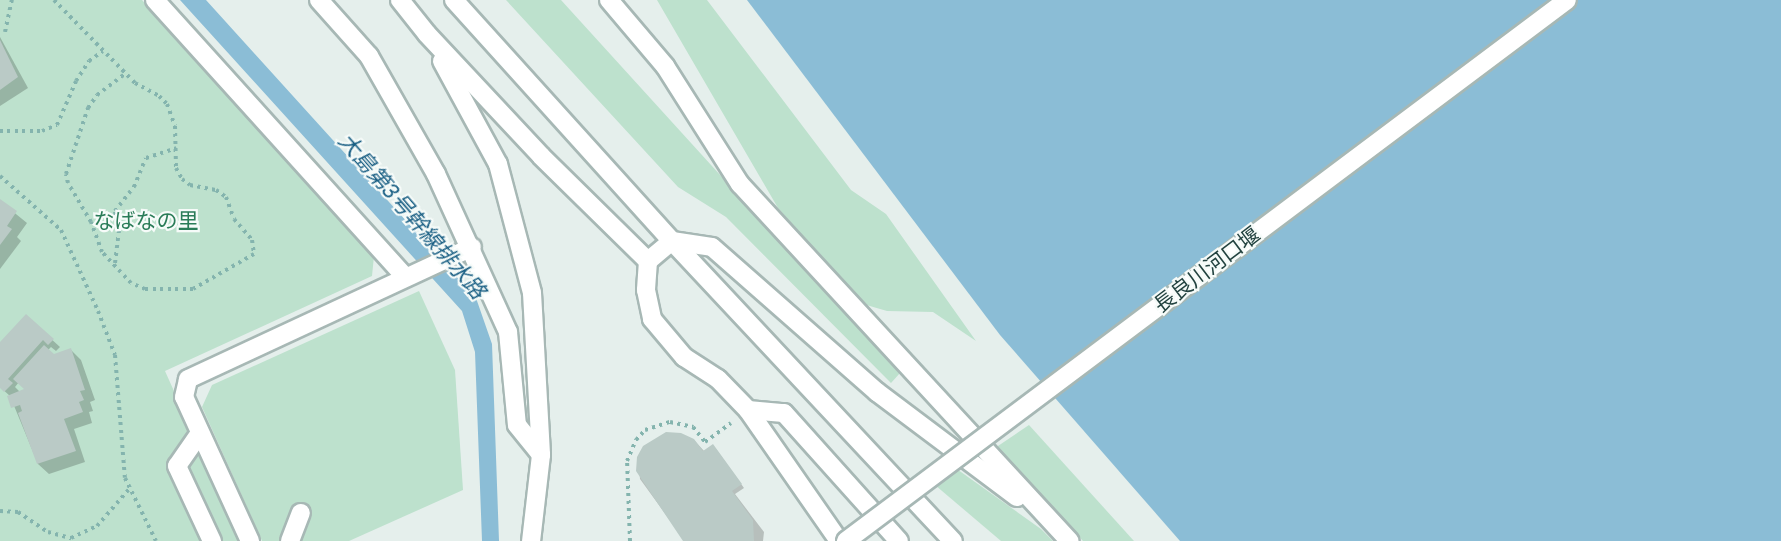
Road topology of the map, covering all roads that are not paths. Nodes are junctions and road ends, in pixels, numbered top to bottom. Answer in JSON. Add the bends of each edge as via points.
{"nodes":[{"id":1,"x":155,"y":0,"type":"edge"},
{"id":2,"x":319,"y":0,"type":"edge"},
{"id":3,"x":400,"y":0,"type":"edge"},
{"id":4,"x":454,"y":0,"type":"edge"},
{"id":5,"x":609,"y":0,"type":"edge"},
{"id":6,"x":1567,"y":0,"type":"edge"},
{"id":7,"x":427,"y":34,"type":"junction"},
{"id":8,"x":672,"y":241,"type":"junction"},
{"id":9,"x":472,"y":248,"type":"junction"},
{"id":10,"x":648,"y":261,"type":"junction"},
{"id":11,"x":412,"y":274,"type":"junction"},
{"id":12,"x":748,"y":410,"type":"junction"},
{"id":13,"x":200,"y":433,"type":"junction"},
{"id":14,"x":541,"y":455,"type":"junction"},
{"id":15,"x":301,"y":513,"type":"dead end"},
{"id":16,"x":1054,"y":524,"type":"junction"},
{"id":17,"x":212,"y":541,"type":"edge"},
{"id":18,"x":250,"y":541,"type":"edge"},
{"id":19,"x":290,"y":541,"type":"edge"},
{"id":20,"x":531,"y":541,"type":"edge"},
{"id":21,"x":839,"y":541,"type":"edge"},
{"id":22,"x":846,"y":541,"type":"edge"},
{"id":23,"x":899,"y":541,"type":"edge"},
{"id":24,"x":953,"y":541,"type":"edge"},
{"id":25,"x":1070,"y":541,"type":"edge"}],
"edges":[{"from":1,"to":11,"type":"street"},
{"from":2,"to":9,"type":"street","via":[[369,56],[436,174]]},
{"from":3,"to":7,"type":"street"},
{"from":4,"to":8,"type":"street"},
{"from":5,"to":16,"type":"street","via":[[665,66],[740,184]]},
{"from":6,"to":22,"type":"street","name":"長良川河口堰","bridge":true},
{"from":7,"to":10,"type":"street","via":[[541,156]]},
{"from":7,"to":14,"type":"street","via":[[498,164],[517,228],[532,293]]},
{"from":8,"to":10,"type":"street"},
{"from":8,"to":16,"type":"street","via":[[712,247],[877,392]]},
{"from":8,"to":24,"type":"street"},
{"from":9,"to":11,"type":"street"},
{"from":9,"to":14,"type":"street","via":[[508,332],[517,424]]},
{"from":10,"to":12,"type":"street","via":[[646,290],[652,319],[684,357],[718,379]]},
{"from":11,"to":13,"type":"street","via":[[188,379],[184,397]]},
{"from":12,"to":21,"type":"street"},
{"from":12,"to":23,"type":"street","via":[[784,413]]},
{"from":13,"to":17,"type":"street","via":[[177,466]]},
{"from":13,"to":18,"type":"street"},
{"from":14,"to":20,"type":"street"},
{"from":15,"to":19,"type":"street"},
{"from":16,"to":25,"type":"street"}]}
